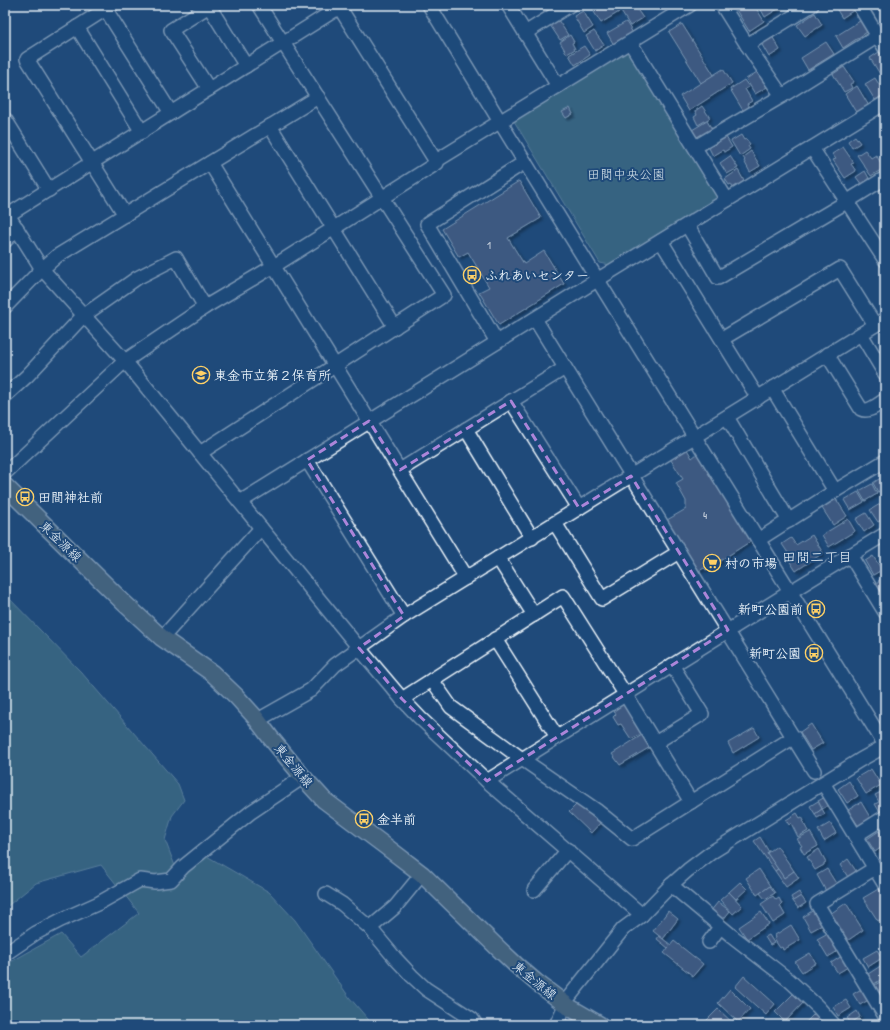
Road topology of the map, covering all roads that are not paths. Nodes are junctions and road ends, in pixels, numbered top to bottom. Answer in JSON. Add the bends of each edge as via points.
{"nodes":[{"id":1,"x":259,"y":5,"type":"edge"},
{"id":2,"x":429,"y":5,"type":"edge"},
{"id":3,"x":508,"y":5,"type":"edge"},
{"id":4,"x":570,"y":5,"type":"edge"},
{"id":5,"x":690,"y":5,"type":"edge"},
{"id":6,"x":722,"y":5,"type":"edge"},
{"id":7,"x":812,"y":5,"type":"edge"},
{"id":8,"x":859,"y":5,"type":"edge"},
{"id":9,"x":107,"y":6,"type":"edge"},
{"id":10,"x":340,"y":6,"type":"edge"},
{"id":11,"x":77,"y":27,"type":"junction"},
{"id":12,"x":879,"y":30,"type":"edge"},
{"id":13,"x":525,"y":33,"type":"junction"},
{"id":14,"x":283,"y":42,"type":"junction"},
{"id":15,"x":630,"y":42,"type":"junction"},
{"id":16,"x":747,"y":45,"type":"junction"},
{"id":17,"x":885,"y":48,"type":"edge"},
{"id":18,"x":246,"y":66,"type":"junction"},
{"id":19,"x":558,"y":86,"type":"junction"},
{"id":20,"x":209,"y":89,"type":"junction"},
{"id":21,"x":782,"y":96,"type":"junction"},
{"id":22,"x":318,"y":97,"type":"junction"},
{"id":23,"x":885,"y":103,"type":"edge"},
{"id":24,"x":171,"y":113,"type":"junction"},
{"id":25,"x":5,"y":119,"type":"edge"},
{"id":26,"x":500,"y":122,"type":"junction"},
{"id":27,"x":270,"y":126,"type":"junction"},
{"id":28,"x":142,"y":132,"type":"junction"},
{"id":29,"x":695,"y":147,"type":"junction"},
{"id":30,"x":812,"y":148,"type":"junction"},
{"id":31,"x":436,"y":161,"type":"junction"},
{"id":32,"x":524,"y":162,"type":"junction"},
{"id":33,"x":91,"y":163,"type":"junction"},
{"id":34,"x":210,"y":163,"type":"junction"},
{"id":35,"x":885,"y":178,"type":"edge"},
{"id":36,"x":49,"y":190,"type":"junction"},
{"id":37,"x":382,"y":198,"type":"junction"},
{"id":38,"x":727,"y":200,"type":"junction"},
{"id":39,"x":848,"y":201,"type":"junction"},
{"id":40,"x":6,"y":214,"type":"edge"},
{"id":41,"x":125,"y":215,"type":"junction"},
{"id":42,"x":688,"y":224,"type":"junction"},
{"id":43,"x":17,"y":228,"type":"junction"},
{"id":44,"x":334,"y":228,"type":"junction"},
{"id":45,"x":5,"y":240,"type":"edge"},
{"id":46,"x":661,"y":241,"type":"junction"},
{"id":47,"x":885,"y":260,"type":"edge"},
{"id":48,"x":274,"y":266,"type":"junction"},
{"id":49,"x":42,"y":269,"type":"junction"},
{"id":50,"x":597,"y":280,"type":"junction"},
{"id":51,"x":5,"y":306,"type":"edge"},
{"id":52,"x":205,"y":307,"type":"junction"},
{"id":53,"x":83,"y":316,"type":"junction"},
{"id":54,"x":535,"y":319,"type":"junction"},
{"id":55,"x":880,"y":322,"type":"edge"},
{"id":56,"x":395,"y":327,"type":"junction"},
{"id":57,"x":861,"y":334,"type":"junction"},
{"id":58,"x":722,"y":340,"type":"junction"},
{"id":59,"x":498,"y":342,"type":"junction"},
{"id":60,"x":828,"y":354,"type":"junction"},
{"id":61,"x":125,"y":361,"type":"junction"},
{"id":62,"x":335,"y":366,"type":"junction"},
{"id":63,"x":565,"y":368,"type":"junction"},
{"id":64,"x":885,"y":374,"type":"edge"},
{"id":65,"x":772,"y":388,"type":"junction"},
{"id":66,"x":5,"y":396,"type":"edge"},
{"id":67,"x":758,"y":398,"type":"junction"},
{"id":68,"x":885,"y":400,"type":"edge"},
{"id":69,"x":511,"y":402,"type":"junction"},
{"id":70,"x":727,"y":417,"type":"junction"},
{"id":71,"x":369,"y":422,"type":"junction"},
{"id":72,"x":466,"y":429,"type":"junction"},
{"id":73,"x":694,"y":437,"type":"junction"},
{"id":74,"x":200,"y":453,"type":"junction"},
{"id":75,"x":307,"y":460,"type":"junction"},
{"id":76,"x":885,"y":461,"type":"edge"},
{"id":77,"x":400,"y":470,"type":"junction"},
{"id":78,"x":631,"y":476,"type":"junction"},
{"id":79,"x":5,"y":483,"type":"edge"},
{"id":80,"x":835,"y":491,"type":"junction"},
{"id":81,"x":240,"y":502,"type":"junction"},
{"id":82,"x":579,"y":508,"type":"junction"},
{"id":83,"x":789,"y":520,"type":"junction"},
{"id":84,"x":555,"y":523,"type":"junction"},
{"id":85,"x":261,"y":528,"type":"junction"},
{"id":86,"x":885,"y":534,"type":"edge"},
{"id":87,"x":532,"y":538,"type":"junction"},
{"id":88,"x":758,"y":540,"type":"junction"},
{"id":89,"x":679,"y":552,"type":"junction"},
{"id":90,"x":850,"y":555,"type":"junction"},
{"id":91,"x":498,"y":558,"type":"junction"},
{"id":92,"x":466,"y":578,"type":"junction"},
{"id":93,"x":790,"y":592,"type":"junction"},
{"id":94,"x":885,"y":612,"type":"edge"},
{"id":95,"x":534,"y":614,"type":"junction"},
{"id":96,"x":404,"y":616,"type":"junction"},
{"id":97,"x":728,"y":630,"type":"junction"},
{"id":98,"x":162,"y":638,"type":"junction"},
{"id":99,"x":496,"y":639,"type":"junction"},
{"id":100,"x":359,"y":648,"type":"junction"},
{"id":101,"x":672,"y":665,"type":"junction"},
{"id":102,"x":432,"y":680,"type":"junction"},
{"id":103,"x":625,"y":694,"type":"junction"},
{"id":104,"x":402,"y":699,"type":"junction"},
{"id":105,"x":258,"y":720,"type":"junction"},
{"id":106,"x":557,"y":737,"type":"junction"},
{"id":107,"x":794,"y":737,"type":"junction"},
{"id":108,"x":655,"y":743,"type":"junction"},
{"id":109,"x":885,"y":745,"type":"edge"},
{"id":110,"x":522,"y":759,"type":"junction"},
{"id":111,"x":814,"y":770,"type":"dead end"},
{"id":112,"x":303,"y":777,"type":"junction"},
{"id":113,"x":487,"y":781,"type":"junction"},
{"id":114,"x":822,"y":783,"type":"junction"},
{"id":115,"x":691,"y":802,"type":"junction"},
{"id":116,"x":885,"y":816,"type":"edge"},
{"id":117,"x":855,"y":836,"type":"junction"},
{"id":118,"x":568,"y":850,"type":"junction"},
{"id":119,"x":875,"y":868,"type":"junction"},
{"id":120,"x":422,"y":874,"type":"junction"},
{"id":121,"x":671,"y":885,"type":"junction"},
{"id":122,"x":885,"y":885,"type":"edge"},
{"id":123,"x":534,"y":890,"type":"dead end"},
{"id":124,"x":326,"y":894,"type":"dead end"},
{"id":125,"x":642,"y":915,"type":"junction"},
{"id":126,"x":720,"y":927,"type":"junction"},
{"id":127,"x":370,"y":928,"type":"junction"},
{"id":128,"x":709,"y":942,"type":"dead end"},
{"id":129,"x":5,"y":954,"type":"edge"},
{"id":130,"x":565,"y":1004,"type":"junction"},
{"id":131,"x":885,"y":1016,"type":"edge"},
{"id":132,"x":476,"y":1025,"type":"edge"},
{"id":133,"x":556,"y":1025,"type":"edge"},
{"id":134,"x":600,"y":1025,"type":"edge"},
{"id":135,"x":834,"y":1025,"type":"edge"}],
"edges":[{"from":1,"to":14,"type":"street"},
{"from":2,"to":26,"type":"street"},
{"from":3,"to":13,"type":"street"},
{"from":4,"to":13,"type":"street"},
{"from":5,"to":15,"type":"street"},
{"from":6,"to":16,"type":"street"},
{"from":7,"to":16,"type":"street"},
{"from":8,"to":12,"type":"street"},
{"from":9,"to":11,"type":"street"},
{"from":9,"to":24,"type":"street"},
{"from":10,"to":14,"type":"street"},
{"from":10,"to":31,"type":"street"},
{"from":11,"to":28,"type":"street"},
{"from":11,"to":33,"type":"street","via":[[27,59]]},
{"from":12,"to":17,"type":"street"},
{"from":12,"to":21,"type":"street"},
{"from":13,"to":19,"type":"street"},
{"from":14,"to":18,"type":"street"},
{"from":14,"to":22,"type":"street"},
{"from":15,"to":19,"type":"street"},
{"from":15,"to":29,"type":"street"},
{"from":16,"to":21,"type":"street"},
{"from":18,"to":20,"type":"street"},
{"from":18,"to":20,"type":"street","via":[[209,6],[171,30]]},
{"from":19,"to":26,"type":"street"},
{"from":20,"to":24,"type":"street"},
{"from":21,"to":29,"type":"street"},
{"from":22,"to":27,"type":"street"},
{"from":22,"to":37,"type":"street"},
{"from":23,"to":30,"type":"street"},
{"from":24,"to":28,"type":"street"},
{"from":25,"to":36,"type":"street"},
{"from":26,"to":31,"type":"street"},
{"from":26,"to":32,"type":"street"},
{"from":27,"to":34,"type":"street"},
{"from":27,"to":44,"type":"street"},
{"from":28,"to":33,"type":"street"},
{"from":29,"to":38,"type":"street"},
{"from":30,"to":38,"type":"street"},
{"from":30,"to":39,"type":"street"},
{"from":31,"to":37,"type":"street","via":[[437,163]]},
{"from":32,"to":50,"type":"street"},
{"from":32,"to":59,"type":"street","via":[[427,224]]},
{"from":33,"to":36,"type":"street"},
{"from":33,"to":41,"type":"street"},
{"from":34,"to":41,"type":"street"},
{"from":34,"to":48,"type":"street"},
{"from":35,"to":39,"type":"street"},
{"from":36,"to":40,"type":"street"},
{"from":37,"to":44,"type":"street"},
{"from":37,"to":56,"type":"street","via":[[444,295]]},
{"from":38,"to":42,"type":"street"},
{"from":39,"to":42,"type":"street","via":[[718,278]]},
{"from":39,"to":47,"type":"street"},
{"from":40,"to":43,"type":"street"},
{"from":41,"to":49,"type":"street","via":[[57,256]]},
{"from":42,"to":46,"type":"street"},
{"from":43,"to":45,"type":"street"},
{"from":43,"to":49,"type":"street"},
{"from":44,"to":48,"type":"street"},
{"from":44,"to":56,"type":"street"},
{"from":46,"to":50,"type":"street"},
{"from":46,"to":58,"type":"street"},
{"from":48,"to":52,"type":"street"},
{"from":48,"to":62,"type":"street"},
{"from":49,"to":51,"type":"street"},
{"from":49,"to":53,"type":"street"},
{"from":50,"to":54,"type":"street"},
{"from":50,"to":73,"type":"street"},
{"from":52,"to":53,"type":"street","via":[[176,258],[137,278]]},
{"from":52,"to":61,"type":"street"},
{"from":53,"to":61,"type":"street"},
{"from":53,"to":66,"type":"street"},
{"from":54,"to":59,"type":"street"},
{"from":54,"to":63,"type":"street"},
{"from":55,"to":57,"type":"street"},
{"from":55,"to":58,"type":"street","via":[[840,269]]},
{"from":56,"to":62,"type":"street"},
{"from":57,"to":60,"type":"street"},
{"from":57,"to":64,"type":"street"},
{"from":58,"to":67,"type":"street"},
{"from":59,"to":71,"type":"street"},
{"from":60,"to":65,"type":"street"},
{"from":60,"to":68,"type":"street","via":[[861,409],[868,410]]},
{"from":61,"to":74,"type":"street"},
{"from":61,"to":79,"type":"street"},
{"from":62,"to":71,"type":"street"},
{"from":62,"to":74,"type":"street"},
{"from":63,"to":69,"type":"street"},
{"from":63,"to":78,"type":"street"},
{"from":65,"to":67,"type":"street"},
{"from":65,"to":80,"type":"street"},
{"from":67,"to":70,"type":"street"},
{"from":69,"to":72,"type":"street"},
{"from":69,"to":82,"type":"street"},
{"from":70,"to":73,"type":"street"},
{"from":70,"to":83,"type":"street"},
{"from":71,"to":75,"type":"street"},
{"from":71,"to":77,"type":"street"},
{"from":72,"to":77,"type":"street"},
{"from":72,"to":87,"type":"street"},
{"from":73,"to":78,"type":"street"},
{"from":73,"to":88,"type":"street"},
{"from":74,"to":81,"type":"street"},
{"from":75,"to":81,"type":"street"},
{"from":75,"to":96,"type":"street"},
{"from":76,"to":80,"type":"street"},
{"from":77,"to":92,"type":"street"},
{"from":78,"to":82,"type":"street"},
{"from":78,"to":89,"type":"street"},
{"from":79,"to":98,"type":"main road","name":"東金源線"},
{"from":80,"to":83,"type":"street"},
{"from":81,"to":85,"type":"street"},
{"from":82,"to":84,"type":"street"},
{"from":83,"to":88,"type":"street"},
{"from":84,"to":87,"type":"street"},
{"from":84,"to":89,"type":"street","via":[[602,599]]},
{"from":85,"to":98,"type":"street"},
{"from":85,"to":100,"type":"street"},
{"from":86,"to":90,"type":"street"},
{"from":87,"to":91,"type":"street"},
{"from":88,"to":93,"type":"street"},
{"from":89,"to":97,"type":"street"},
{"from":90,"to":93,"type":"street"},
{"from":90,"to":94,"type":"street"},
{"from":91,"to":92,"type":"street"},
{"from":91,"to":95,"type":"street"},
{"from":92,"to":96,"type":"street"},
{"from":93,"to":97,"type":"street"},
{"from":93,"to":109,"type":"street"},
{"from":95,"to":99,"type":"street"},
{"from":95,"to":103,"type":"street","via":[[563,596]]},
{"from":96,"to":100,"type":"street"},
{"from":97,"to":101,"type":"street"},
{"from":97,"to":107,"type":"street"},
{"from":98,"to":105,"type":"main road","name":"東金源線","via":[[212,673]]},
{"from":99,"to":102,"type":"street"},
{"from":99,"to":106,"type":"street"},
{"from":100,"to":104,"type":"street"},
{"from":100,"to":105,"type":"street","via":[[335,665],[311,690]]},
{"from":101,"to":103,"type":"street"},
{"from":101,"to":108,"type":"street","via":[[702,714]]},
{"from":102,"to":104,"type":"street"},
{"from":102,"to":110,"type":"street","via":[[451,707]]},
{"from":103,"to":106,"type":"street"},
{"from":103,"to":108,"type":"street"},
{"from":104,"to":113,"type":"street"},
{"from":105,"to":112,"type":"main road","name":"東金源線"},
{"from":106,"to":110,"type":"street"},
{"from":107,"to":111,"type":"street"},
{"from":107,"to":115,"type":"street"},
{"from":108,"to":115,"type":"street"},
{"from":109,"to":114,"type":"street"},
{"from":110,"to":113,"type":"street"},
{"from":110,"to":115,"type":"street","via":[[596,810],[632,839]]},
{"from":112,"to":120,"type":"main road","name":"東金源線","via":[[324,800]]},
{"from":112,"to":129,"type":"street","via":[[251,812],[183,867],[171,880],[140,880],[36,933]]},
{"from":113,"to":118,"type":"street"},
{"from":114,"to":117,"type":"street"},
{"from":114,"to":121,"type":"street","via":[[712,852]]},
{"from":116,"to":117,"type":"street"},
{"from":117,"to":119,"type":"street"},
{"from":118,"to":123,"type":"street"},
{"from":118,"to":125,"type":"street"},
{"from":119,"to":122,"type":"street"},
{"from":119,"to":131,"type":"street","via":[[817,904]]},
{"from":120,"to":127,"type":"street","via":[[395,907]]},
{"from":120,"to":130,"type":"main road","name":"東金源線","via":[[516,965]]},
{"from":121,"to":125,"type":"street"},
{"from":121,"to":126,"type":"street"},
{"from":124,"to":127,"type":"street"},
{"from":125,"to":130,"type":"street","via":[[623,929]]},
{"from":126,"to":128,"type":"street"},
{"from":126,"to":135,"type":"street","via":[[788,980]]},
{"from":127,"to":132,"type":"street","via":[[394,958],[426,989],[472,1019]]},
{"from":130,"to":133,"type":"street"},
{"from":130,"to":134,"type":"main road","name":"東金源線"}]}
